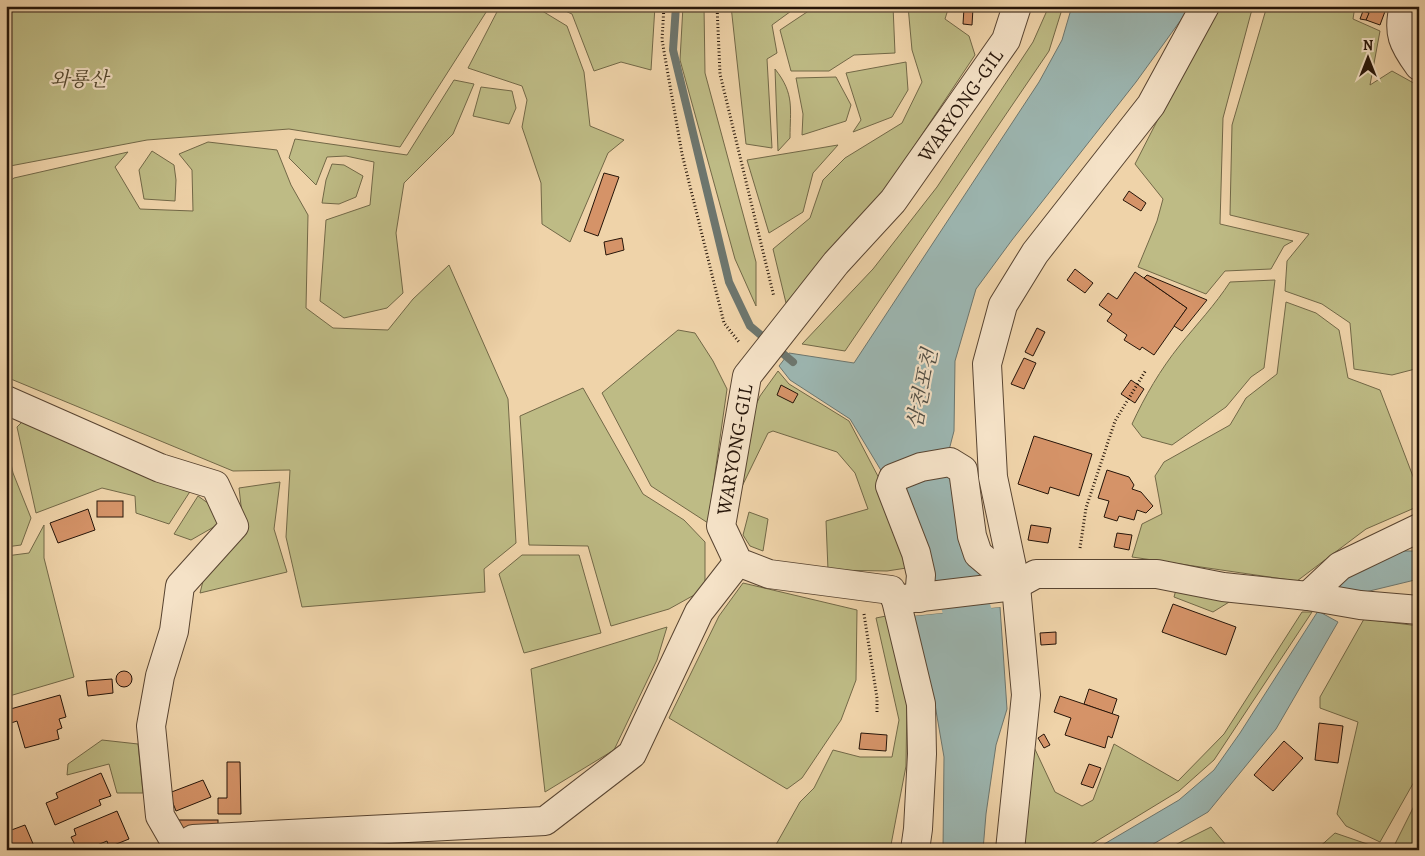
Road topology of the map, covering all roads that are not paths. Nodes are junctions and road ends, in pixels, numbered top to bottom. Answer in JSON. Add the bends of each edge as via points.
{"nodes":[{"id":1,"x":1017,"y":6,"type":"edge"},
{"id":2,"x":1205,"y":6,"type":"edge"},
{"id":3,"x":1404,"y":6,"type":"edge"},
{"id":4,"x":1419,"y":66,"type":"edge"},
{"id":5,"x":6,"y":400,"type":"edge"},
{"id":6,"x":1419,"y":528,"type":"edge"},
{"id":7,"x":738,"y":562,"type":"junction"},
{"id":8,"x":1015,"y":586,"type":"junction"},
{"id":9,"x":1308,"y":596,"type":"junction"},
{"id":10,"x":908,"y":599,"type":"junction"},
{"id":11,"x":1419,"y":610,"type":"edge"},
{"id":12,"x":178,"y":849,"type":"edge"},
{"id":13,"x":915,"y":850,"type":"edge"},
{"id":14,"x":1010,"y":850,"type":"edge"}],
"edges":[{"from":1,"to":7,"type":"street","name":"WARYONG-GIL","via":[[1006,40],[893,201],[836,264],[747,376],[722,526]]},
{"from":2,"to":8,"type":"street","via":[[1151,105],[1035,253],[1003,306],[987,364],[992,477]]},
{"from":3,"to":4,"type":"street","via":[[1400,21],[1403,43]]},
{"from":5,"to":12,"type":"street","via":[[160,468],[215,485],[234,526],[180,586],[174,631],[160,676],[151,726],[160,816]]},
{"from":6,"to":9,"type":"street","via":[[1340,566]]},
{"from":7,"to":10,"type":"street","via":[[769,574],[891,590]]},
{"from":7,"to":12,"type":"street","via":[[699,612],[632,754],[545,821],[193,839]]},
{"from":8,"to":9,"type":"street","via":[[1036,574],[1157,574],[1223,587]]},
{"from":8,"to":10,"type":"street"},
{"from":8,"to":10,"type":"street","via":[[978,554],[972,536],[963,470],[950,462],[907,472],[893,478],[890,486],[916,553],[921,575]]},
{"from":8,"to":14,"type":"street","via":[[1026,695]]},
{"from":9,"to":11,"type":"street"},
{"from":10,"to":13,"type":"street","via":[[921,704],[922,754]]}]}
